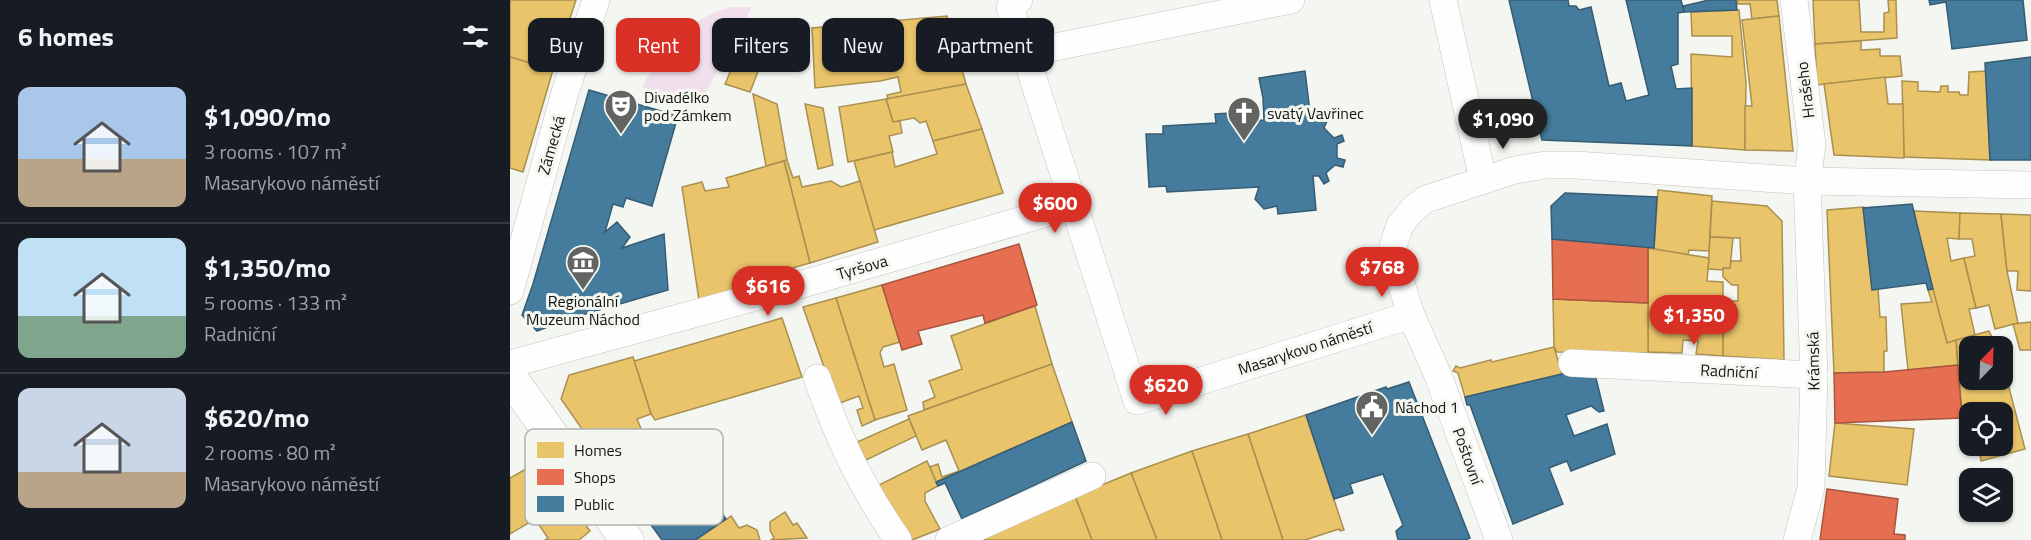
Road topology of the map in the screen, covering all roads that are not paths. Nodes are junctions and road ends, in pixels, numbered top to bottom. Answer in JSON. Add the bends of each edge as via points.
{"nodes":[{"id":1,"x":596,"y":0,"type":"edge"},
{"id":2,"x":1019,"y":0,"type":"edge"},
{"id":3,"x":1291,"y":0,"type":"edge"},
{"id":4,"x":1443,"y":0,"type":"edge"},
{"id":5,"x":1794,"y":0,"type":"edge"},
{"id":6,"x":1014,"y":18,"type":"edge"},
{"id":7,"x":1054,"y":47,"type":"edge"},
{"id":8,"x":1031,"y":72,"type":"edge"},
{"id":9,"x":1483,"y":180,"type":"junction"},
{"id":10,"x":1807,"y":181,"type":"junction"},
{"id":11,"x":2031,"y":185,"type":"edge"},
{"id":12,"x":1074,"y":205,"type":"junction"},
{"id":13,"x":510,"y":291,"type":"edge"},
{"id":14,"x":1411,"y":315,"type":"junction"},
{"id":15,"x":1572,"y":363,"type":"dead end"},
{"id":16,"x":510,"y":364,"type":"edge"},
{"id":17,"x":1814,"y":375,"type":"junction"},
{"id":18,"x":510,"y":377,"type":"edge"},
{"id":19,"x":817,"y":378,"type":"dead end"},
{"id":20,"x":547,"y":429,"type":"edge"},
{"id":21,"x":1092,"y":476,"type":"dead end"},
{"id":22,"x":616,"y":525,"type":"edge"},
{"id":23,"x":627,"y":540,"type":"edge"},
{"id":24,"x":898,"y":540,"type":"edge"},
{"id":25,"x":949,"y":540,"type":"edge"},
{"id":26,"x":1499,"y":540,"type":"edge"},
{"id":27,"x":1797,"y":540,"type":"edge"}],
"edges":[{"from":1,"to":13,"type":"street","name":"Zámecká","via":[[566,89]]},
{"from":2,"to":6,"type":"street","name":"Masarykovo náměstí","via":[[1010,7]]},
{"from":3,"to":7,"type":"street"},
{"from":4,"to":9,"type":"street"},
{"from":5,"to":10,"type":"street","name":"Hrašeho","via":[[1812,145]]},
{"from":8,"to":12,"type":"street","name":"Masarykovo náměstí"},
{"from":9,"to":10,"type":"street","via":[[1533,166],[1576,165]]},
{"from":9,"to":14,"type":"street","via":[[1426,199],[1400,225],[1393,246],[1394,261]]},
{"from":10,"to":11,"type":"street"},
{"from":10,"to":17,"type":"street","name":"Krámská"},
{"from":12,"to":14,"type":"street","name":"Masarykovo náměstí","via":[[1137,401]]},
{"from":12,"to":16,"type":"street","name":"Tyršova"},
{"from":14,"to":26,"type":"street","name":"Poštovní","via":[[1437,373]]},
{"from":15,"to":17,"type":"street","name":"Radniční"},
{"from":17,"to":27,"type":"street","name":"Krámská","via":[[1811,488]]},
{"from":18,"to":20,"type":"street"},
{"from":19,"to":24,"type":"street","via":[[849,459]]},
{"from":21,"to":25,"type":"street"},
{"from":22,"to":23,"type":"street"}]}
